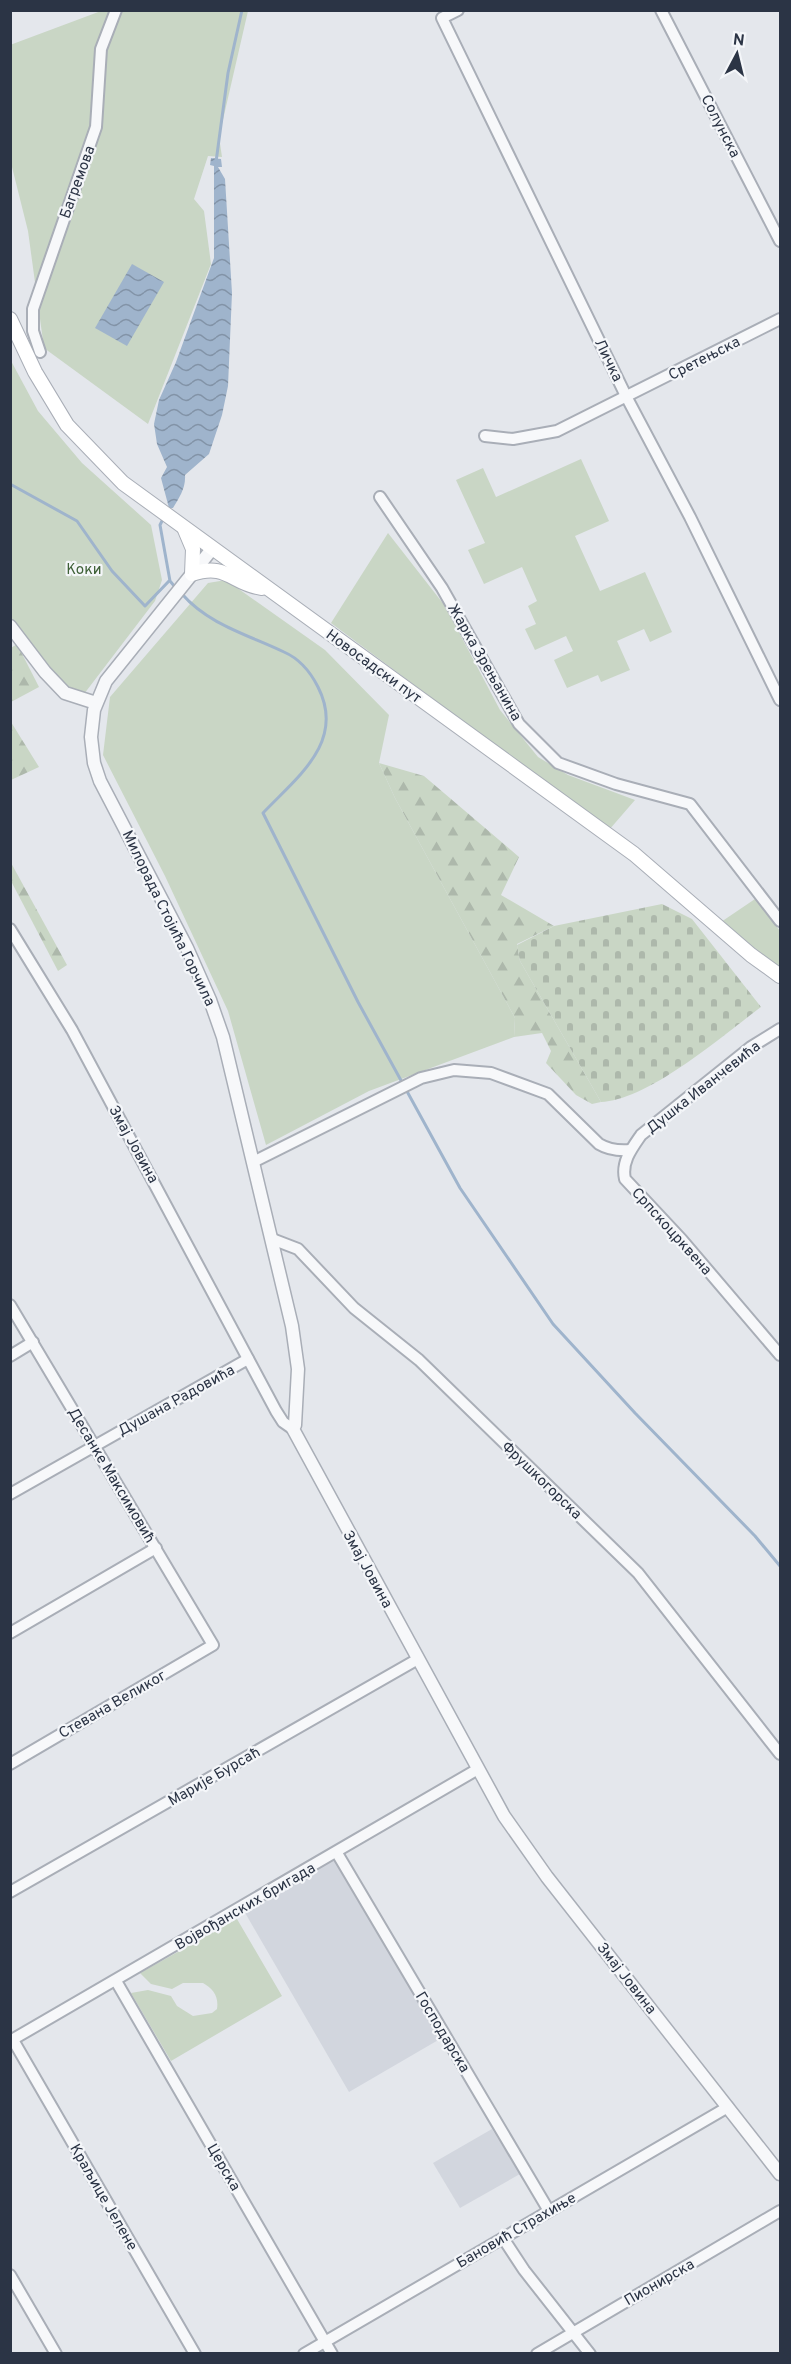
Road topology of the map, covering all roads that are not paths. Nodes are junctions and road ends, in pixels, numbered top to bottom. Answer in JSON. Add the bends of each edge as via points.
{"nodes":[{"id":1,"x":116,"y":10,"type":"edge"},
{"id":2,"x":458,"y":10,"type":"edge"},
{"id":3,"x":661,"y":10,"type":"edge"},
{"id":4,"x":780,"y":241,"type":"edge"},
{"id":5,"x":10,"y":319,"type":"edge"},
{"id":6,"x":779,"y":323,"type":"edge"},
{"id":7,"x":40,"y":352,"type":"dead end"},
{"id":8,"x":627,"y":398,"type":"junction"},
{"id":9,"x":485,"y":436,"type":"dead end"},
{"id":10,"x":380,"y":497,"type":"dead end"},
{"id":11,"x":185,"y":530,"type":"junction"},
{"id":12,"x":212,"y":549,"type":"junction"},
{"id":13,"x":187,"y":579,"type":"junction"},
{"id":14,"x":267,"y":589,"type":"junction"},
{"id":15,"x":10,"y":626,"type":"edge"},
{"id":16,"x":780,"y":700,"type":"edge"},
{"id":17,"x":96,"y":704,"type":"junction"},
{"id":18,"x":780,"y":921,"type":"edge"},
{"id":19,"x":10,"y":929,"type":"edge"},
{"id":20,"x":780,"y":976,"type":"edge"},
{"id":21,"x":780,"y":1029,"type":"edge"},
{"id":22,"x":630,"y":1150,"type":"junction"},
{"id":23,"x":253,"y":1161,"type":"junction"},
{"id":24,"x":272,"y":1239,"type":"junction"},
{"id":25,"x":10,"y":1305,"type":"edge"},
{"id":26,"x":33,"y":1342,"type":"junction"},
{"id":27,"x":780,"y":1355,"type":"edge"},
{"id":28,"x":10,"y":1356,"type":"edge"},
{"id":29,"x":248,"y":1359,"type":"junction"},
{"id":30,"x":293,"y":1429,"type":"junction"},
{"id":31,"x":94,"y":1445,"type":"junction"},
{"id":32,"x":10,"y":1494,"type":"edge"},
{"id":33,"x":156,"y":1548,"type":"junction"},
{"id":34,"x":10,"y":1633,"type":"edge"},
{"id":35,"x":213,"y":1645,"type":"joint"},
{"id":36,"x":418,"y":1659,"type":"junction"},
{"id":37,"x":780,"y":1754,"type":"edge"},
{"id":38,"x":10,"y":1764,"type":"edge"},
{"id":39,"x":478,"y":1769,"type":"junction"},
{"id":40,"x":337,"y":1853,"type":"junction"},
{"id":41,"x":10,"y":1892,"type":"edge"},
{"id":42,"x":116,"y":1980,"type":"junction"},
{"id":43,"x":12,"y":2041,"type":"edge"},
{"id":44,"x":728,"y":2107,"type":"junction"},
{"id":45,"x":780,"y":2174,"type":"edge"},
{"id":46,"x":549,"y":2211,"type":"junction"},
{"id":47,"x":780,"y":2211,"type":"edge"},
{"id":48,"x":503,"y":2238,"type":"junction"},
{"id":49,"x":10,"y":2275,"type":"edge"},
{"id":50,"x":573,"y":2333,"type":"junction"},
{"id":51,"x":324,"y":2342,"type":"junction"},
{"id":52,"x":56,"y":2354,"type":"edge"},
{"id":53,"x":195,"y":2354,"type":"edge"},
{"id":54,"x":304,"y":2354,"type":"edge"},
{"id":55,"x":332,"y":2354,"type":"edge"},
{"id":56,"x":537,"y":2354,"type":"edge"},
{"id":57,"x":590,"y":2354,"type":"edge"}],
"edges":[{"from":1,"to":7,"type":"street","name":"Багремова","via":[[101,49],[96,127],[33,309],[33,331]]},
{"from":2,"to":8,"type":"street","name":"Личка","via":[[442,18]]},
{"from":3,"to":4,"type":"street","name":"Солунска"},
{"from":5,"to":11,"type":"main road","name":"Новосадски пут","via":[[34,372],[67,425],[123,483]]},
{"from":6,"to":8,"type":"street","name":"Сретењска"},
{"from":8,"to":9,"type":"street","name":"Сретењска","via":[[557,431],[513,439]]},
{"from":8,"to":16,"type":"street","name":"Личка"},
{"from":10,"to":18,"type":"street","name":"Жарка Зрењанина","via":[[442,588],[519,724],[558,762],[616,784],[690,804]]},
{"from":11,"to":12,"type":"main road","name":"Новосадски пут"},
{"from":11,"to":13,"type":"main road","via":[[193,549]]},
{"from":12,"to":13,"type":"street","name":"Милорада Стојића Горчила"},
{"from":12,"to":14,"type":"main road","name":"Новосадски пут"},
{"from":13,"to":14,"type":"main road","via":[[200,571],[220,570],[248,586]]},
{"from":13,"to":17,"type":"street","name":"Милорада Стојића Горчила","via":[[114,668]]},
{"from":14,"to":20,"type":"main road","name":"Новосадски пут","via":[[634,854]]},
{"from":15,"to":17,"type":"street","via":[[65,693]]},
{"from":17,"to":23,"type":"street","name":"Милорада Стојића Горчила","via":[[91,737],[96,772],[210,1000],[223,1037]]},
{"from":19,"to":29,"type":"street","name":"Змај Јовина","via":[[77,1041]]},
{"from":21,"to":22,"type":"street","name":"Душка Иванчевића","via":[[690,1094],[641,1135]]},
{"from":22,"to":23,"type":"street","via":[[606,1148],[548,1094],[525,1083],[491,1073],[454,1070],[421,1078]]},
{"from":22,"to":27,"type":"street","name":"Српскоцрквена","via":[[623,1171],[625,1179]]},
{"from":23,"to":24,"type":"street","name":"Милорада Стојића Горчила"},
{"from":24,"to":30,"type":"street","name":"Милорада Стојића Горчила","via":[[298,1369]]},
{"from":24,"to":37,"type":"street","name":"Фрушкогорска","via":[[298,1249],[354,1308],[419,1360],[638,1573]]},
{"from":25,"to":26,"type":"street","name":"Десанке Максимовић"},
{"from":26,"to":28,"type":"street"},
{"from":26,"to":31,"type":"street","name":"Десанке Максимовић"},
{"from":29,"to":30,"type":"street","name":"Змај Јовина","via":[[283,1422]]},
{"from":29,"to":31,"type":"street","name":"Душана Радовића"},
{"from":30,"to":36,"type":"street","name":"Змај Јовина"},
{"from":31,"to":32,"type":"street","name":"Душана Радовића"},
{"from":31,"to":33,"type":"street","name":"Десанке Максимовић"},
{"from":33,"to":34,"type":"street"},
{"from":33,"to":35,"type":"street","name":"Десанке Максимовић"},
{"from":35,"to":38,"type":"street","name":"Стевана Великог"},
{"from":36,"to":39,"type":"street","name":"Змај Јовина"},
{"from":36,"to":41,"type":"street","name":"Марије Бурсаћ"},
{"from":39,"to":40,"type":"street","name":"Војвођанских бригада"},
{"from":39,"to":44,"type":"street","name":"Змај Јовина","via":[[516,1834]]},
{"from":40,"to":42,"type":"street","name":"Војвођанских бригада"},
{"from":40,"to":46,"type":"street","name":"Господарска"},
{"from":42,"to":43,"type":"street","name":"Војвођанских бригада"},
{"from":42,"to":51,"type":"street","name":"Церска"},
{"from":43,"to":53,"type":"street","name":"Краљице Јелене"},
{"from":44,"to":45,"type":"street","name":"Змај Јовина"},
{"from":44,"to":46,"type":"street","name":"Бановић Страхиње"},
{"from":46,"to":48,"type":"street","name":"Бановић Страхиње"},
{"from":47,"to":50,"type":"street","name":"Пионирска"},
{"from":48,"to":50,"type":"street"},
{"from":48,"to":51,"type":"street","name":"Бановић Страхиње"},
{"from":49,"to":52,"type":"street"},
{"from":50,"to":56,"type":"street","name":"Пионирска"},
{"from":50,"to":57,"type":"street"},
{"from":51,"to":54,"type":"street","name":"Бановић Страхиње"},
{"from":51,"to":55,"type":"street","name":"Церска"}]}
